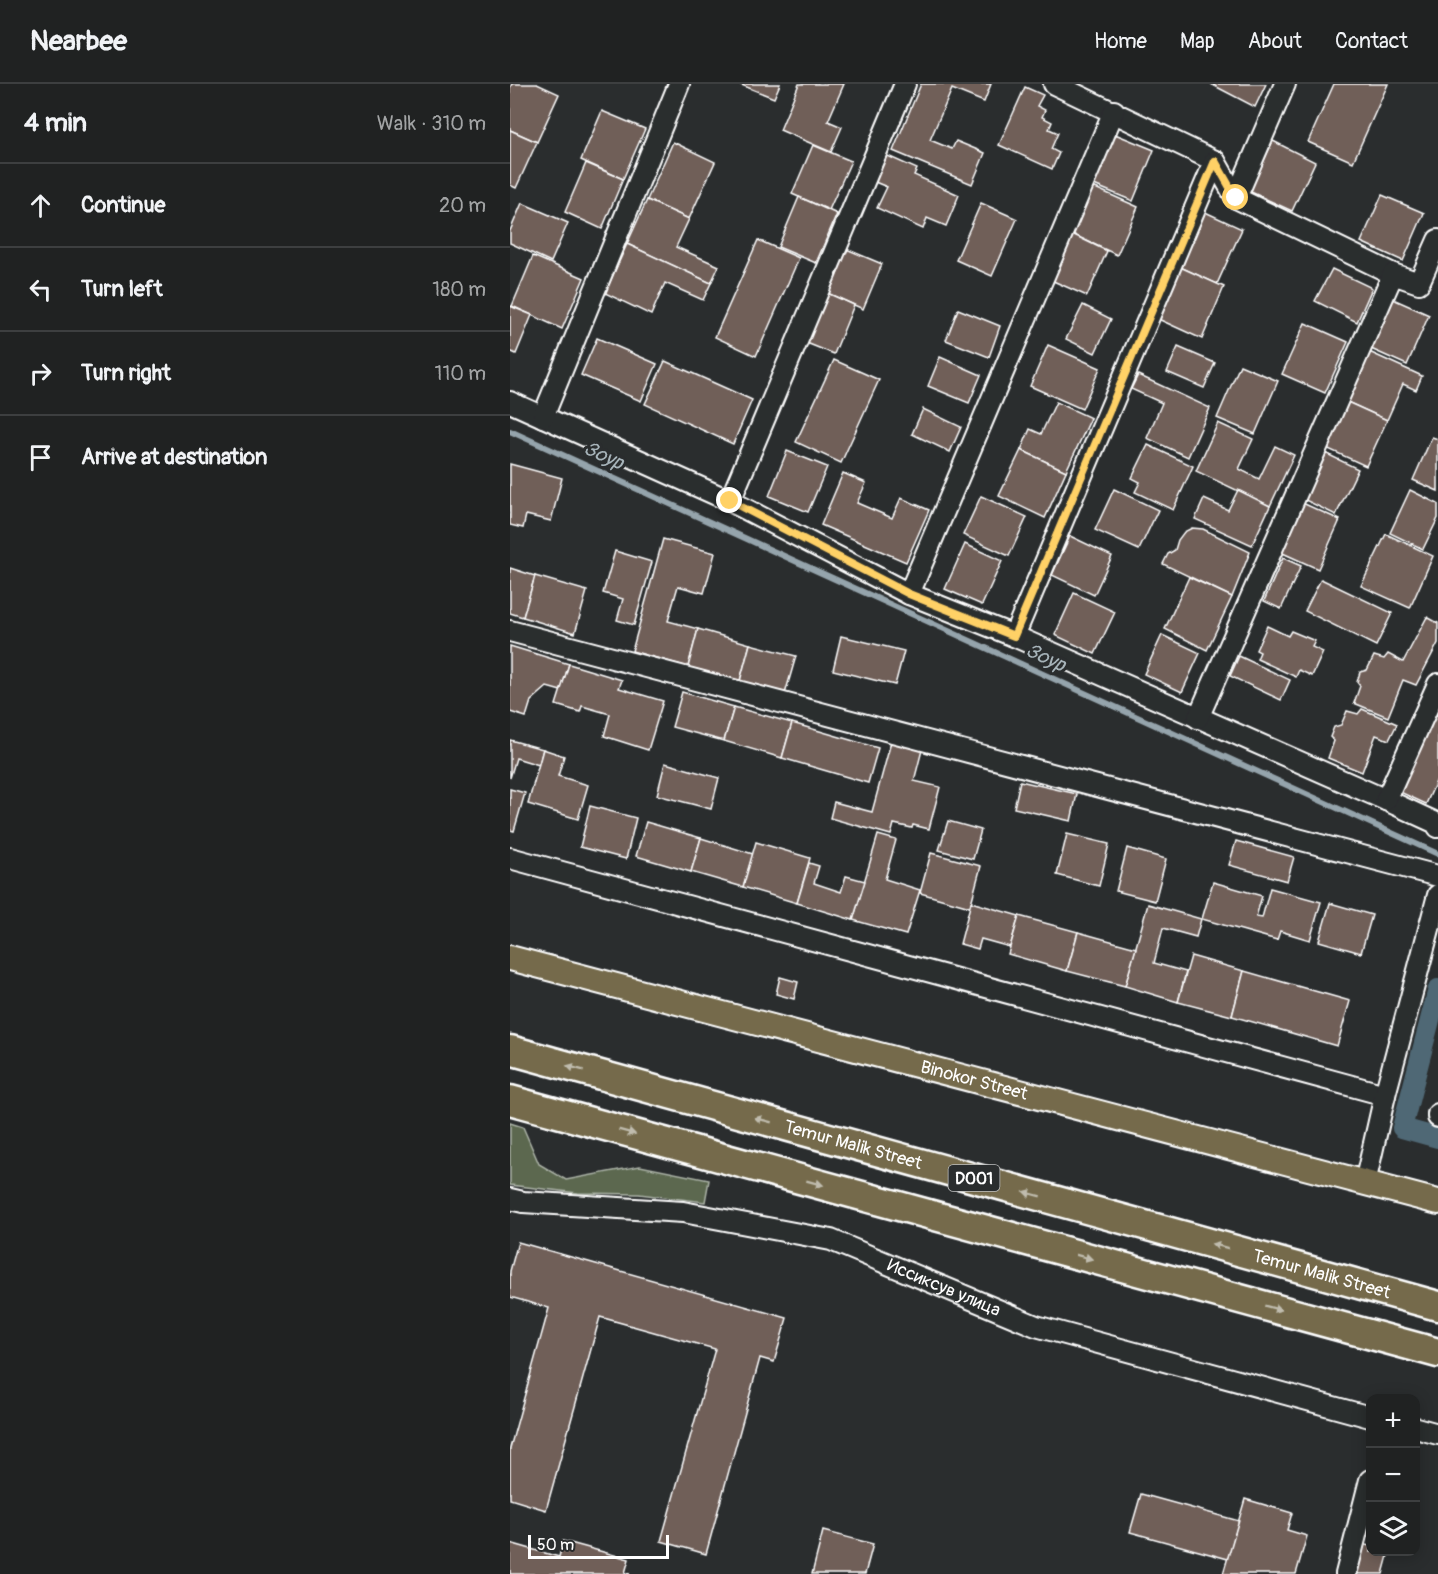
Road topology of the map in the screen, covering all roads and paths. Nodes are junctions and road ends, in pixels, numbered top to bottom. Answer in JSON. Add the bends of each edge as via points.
{"nodes":[{"id":1,"x":680,"y":84,"type":"edge"},
{"id":2,"x":905,"y":84,"type":"edge"},
{"id":3,"x":1285,"y":84,"type":"edge"},
{"id":4,"x":1066,"y":86,"type":"edge"},
{"id":5,"x":1114,"y":111,"type":"junction"},
{"id":6,"x":1215,"y":161,"type":"junction"},
{"id":7,"x":1236,"y":198,"type":"junction"},
{"id":8,"x":1438,"y":240,"type":"edge"},
{"id":9,"x":1393,"y":274,"type":"junction"},
{"id":10,"x":510,"y":402,"type":"edge"},
{"id":11,"x":543,"y":417,"type":"junction"},
{"id":12,"x":730,"y":501,"type":"junction"},
{"id":13,"x":909,"y":594,"type":"junction"},
{"id":14,"x":510,"y":631,"type":"edge"},
{"id":15,"x":1014,"y":636,"type":"junction"},
{"id":16,"x":1438,"y":684,"type":"edge"},
{"id":17,"x":1198,"y":718,"type":"junction"},
{"id":18,"x":1386,"y":800,"type":"junction"},
{"id":19,"x":1438,"y":827,"type":"edge"},
{"id":20,"x":510,"y":858,"type":"edge"},
{"id":21,"x":1438,"y":876,"type":"edge"},
{"id":22,"x":1438,"y":895,"type":"edge"},
{"id":23,"x":510,"y":958,"type":"edge"},
{"id":24,"x":510,"y":1050,"type":"edge"},
{"id":25,"x":1385,"y":1095,"type":"junction"},
{"id":26,"x":510,"y":1100,"type":"edge"},
{"id":27,"x":1365,"y":1183,"type":"junction"},
{"id":28,"x":510,"y":1199,"type":"edge"},
{"id":29,"x":1438,"y":1202,"type":"edge"},
{"id":30,"x":1438,"y":1306,"type":"edge"},
{"id":31,"x":1438,"y":1353,"type":"edge"},
{"id":32,"x":1366,"y":1416,"type":"edge"},
{"id":33,"x":1420,"y":1429,"type":"edge"},
{"id":34,"x":1438,"y":1434,"type":"edge"},
{"id":35,"x":1366,"y":1499,"type":"edge"},
{"id":36,"x":1346,"y":1574,"type":"edge"}],
"edges":[{"from":1,"to":11,"type":"street"},
{"from":2,"to":12,"type":"street"},
{"from":3,"to":7,"type":"street"},
{"from":4,"to":5,"type":"street"},
{"from":5,"to":6,"type":"street"},
{"from":5,"to":13,"type":"street"},
{"from":6,"to":7,"type":"street"},
{"from":6,"to":15,"type":"street"},
{"from":7,"to":9,"type":"street"},
{"from":8,"to":9,"type":"street","via":[[1419,283]]},
{"from":9,"to":17,"type":"street"},
{"from":10,"to":11,"type":"street"},
{"from":11,"to":12,"type":"street"},
{"from":12,"to":13,"type":"street"},
{"from":13,"to":15,"type":"street"},
{"from":14,"to":21,"type":"street"},
{"from":15,"to":17,"type":"street"},
{"from":16,"to":18,"type":"street"},
{"from":17,"to":18,"type":"street"},
{"from":18,"to":19,"type":"street"},
{"from":20,"to":25,"type":"street"},
{"from":22,"to":25,"type":"street"},
{"from":23,"to":27,"type":"main road","name":"Binokor Street"},
{"from":30,"to":24,"type":"highway","name":"Temur Malik Street","number":"D001","one_way":true},
{"from":25,"to":27,"type":"street"},
{"from":26,"to":31,"type":"highway","one_way":true},
{"from":27,"to":29,"type":"main road","name":"Binokor Street"},
{"from":28,"to":32,"type":"street","name":"Иссиксув улица","via":[[683,1212],[831,1240],[1036,1326]]},
{"from":33,"to":34,"type":"street"},
{"from":35,"to":36,"type":"street"}]}
